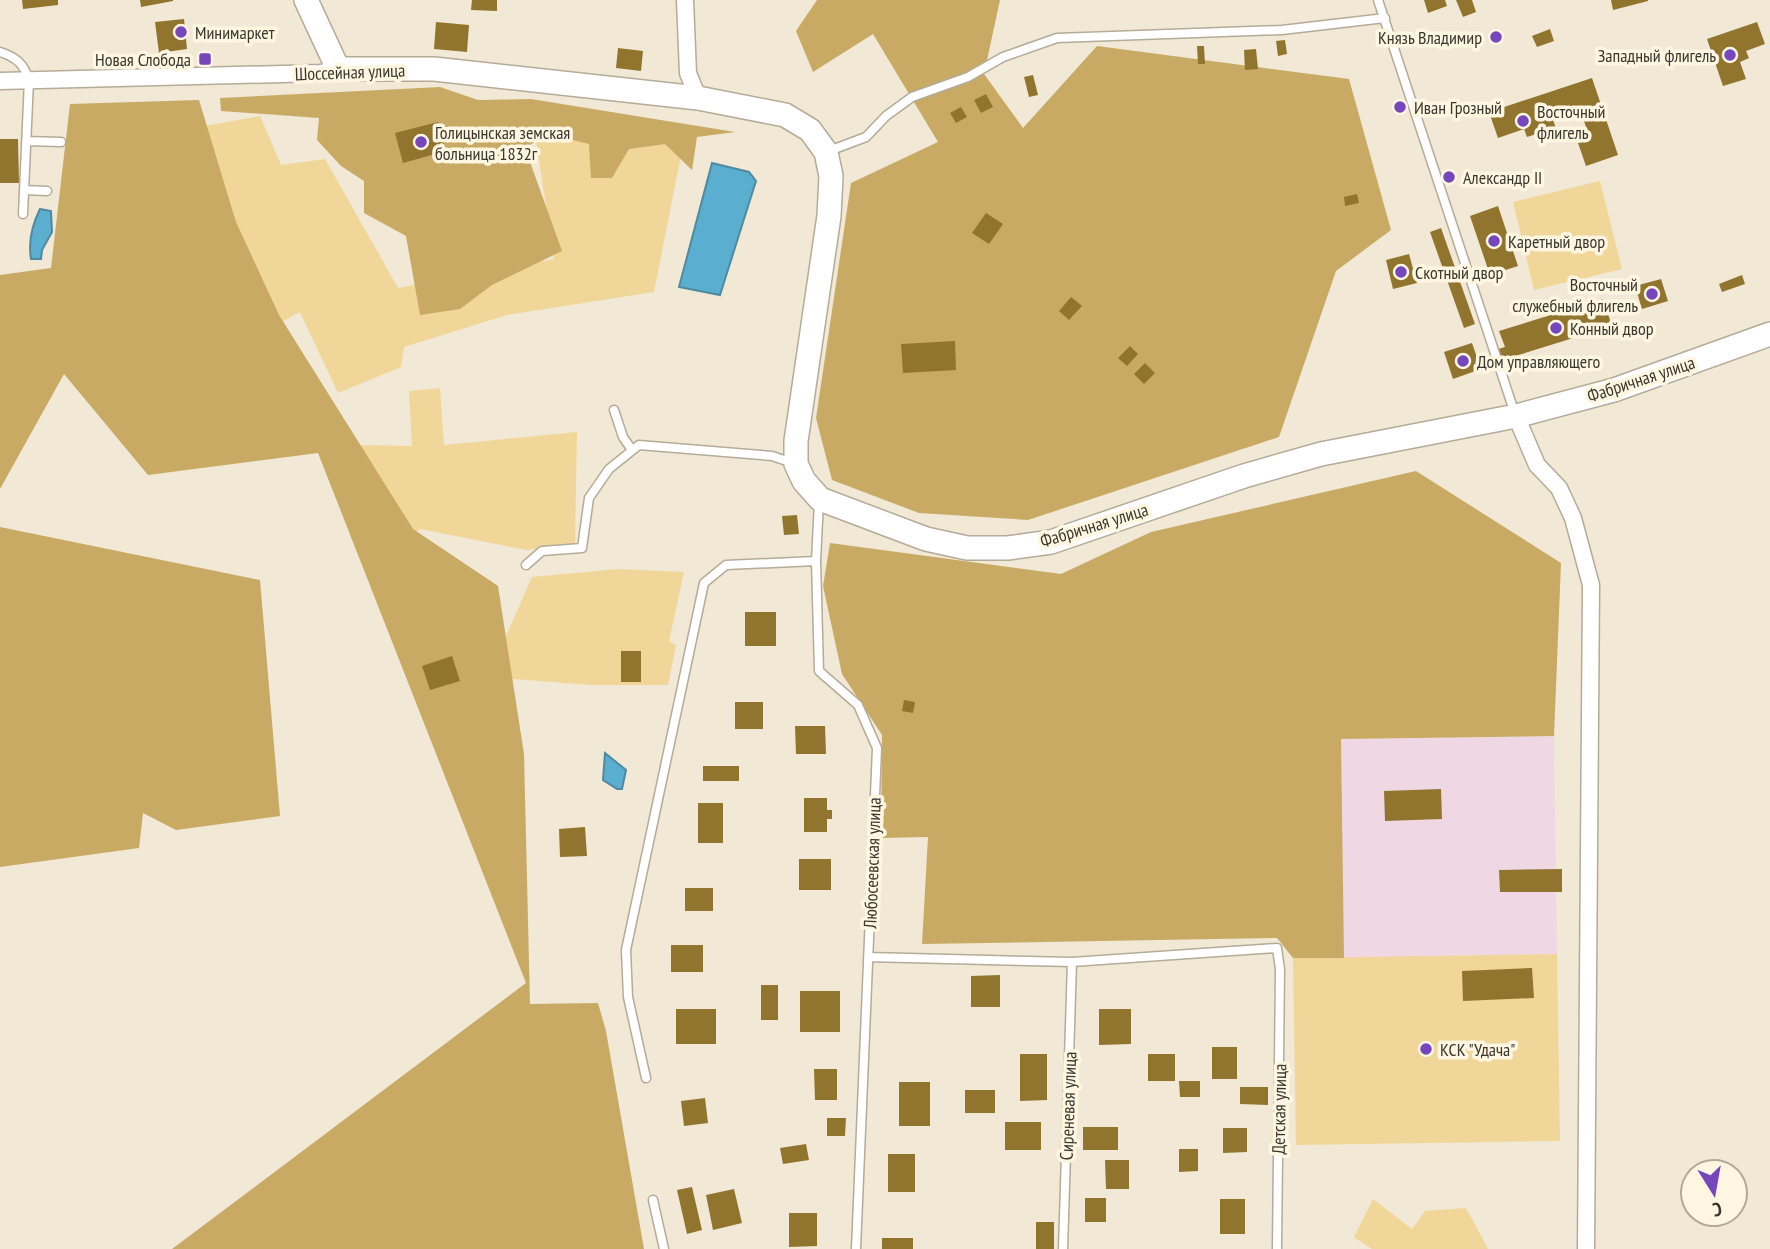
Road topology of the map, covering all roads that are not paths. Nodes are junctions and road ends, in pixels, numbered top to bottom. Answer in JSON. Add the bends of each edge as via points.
{"nodes":[{"id":1,"x":306,"y":0,"type":"edge"},
{"id":2,"x":685,"y":0,"type":"edge"},
{"id":3,"x":1378,"y":0,"type":"edge"},
{"id":4,"x":1385,"y":18,"type":"junction"},
{"id":5,"x":0,"y":52,"type":"edge"},
{"id":6,"x":338,"y":68,"type":"junction"},
{"id":7,"x":29,"y":79,"type":"junction"},
{"id":8,"x":0,"y":81,"type":"edge"},
{"id":9,"x":698,"y":98,"type":"junction"},
{"id":10,"x":26,"y":141,"type":"junction"},
{"id":11,"x":61,"y":142,"type":"dead end"},
{"id":12,"x":826,"y":152,"type":"junction"},
{"id":13,"x":24,"y":190,"type":"junction"},
{"id":14,"x":47,"y":191,"type":"dead end"},
{"id":15,"x":23,"y":214,"type":"dead end"},
{"id":16,"x":1770,"y":334,"type":"edge"},
{"id":17,"x":614,"y":410,"type":"dead end"},
{"id":18,"x":1516,"y":416,"type":"junction"},
{"id":19,"x":632,"y":450,"type":"junction"},
{"id":20,"x":796,"y":464,"type":"junction"},
{"id":21,"x":820,"y":499,"type":"junction"},
{"id":22,"x":816,"y":561,"type":"junction"},
{"id":23,"x":526,"y":565,"type":"dead end"},
{"id":24,"x":868,"y":957,"type":"junction"},
{"id":25,"x":1072,"y":962,"type":"junction"},
{"id":26,"x":646,"y":1078,"type":"dead end"},
{"id":27,"x":653,"y":1200,"type":"dead end"},
{"id":28,"x":664,"y":1249,"type":"edge"},
{"id":29,"x":856,"y":1249,"type":"edge"},
{"id":30,"x":1063,"y":1249,"type":"edge"},
{"id":31,"x":1277,"y":1249,"type":"edge"},
{"id":32,"x":1586,"y":1249,"type":"edge"}],
"edges":[{"from":1,"to":6,"type":"street"},
{"from":2,"to":9,"type":"street","via":[[688,73]]},
{"from":3,"to":4,"type":"lane"},
{"from":4,"to":12,"type":"lane","via":[[1271,31],[1057,38],[1003,57],[968,78],[912,97],[866,137]]},
{"from":4,"to":18,"type":"lane"},
{"from":5,"to":7,"type":"lane","via":[[25,66]]},
{"from":6,"to":7,"type":"street","name":"Шоссейная улица","via":[[321,73]]},
{"from":6,"to":9,"type":"street","name":"Шоссейная улица","via":[[435,69]]},
{"from":7,"to":8,"type":"street","name":"Шоссейная улица"},
{"from":7,"to":10,"type":"lane"},
{"from":9,"to":12,"type":"street","via":[[785,115],[810,130]]},
{"from":10,"to":11,"type":"lane"},
{"from":10,"to":13,"type":"lane"},
{"from":12,"to":20,"type":"street","via":[[831,176],[829,216]]},
{"from":13,"to":14,"type":"lane"},
{"from":13,"to":15,"type":"lane"},
{"from":16,"to":18,"type":"street","name":"Фабричная улица","via":[[1614,390]]},
{"from":17,"to":19,"type":"lane"},
{"from":18,"to":21,"type":"street","name":"Фабричная улица","via":[[1321,454],[1051,542],[1008,548],[967,548],[926,539]]},
{"from":18,"to":32,"type":"street","via":[[1537,466],[1559,488],[1573,517],[1591,585]]},
{"from":19,"to":20,"type":"lane","via":[[639,445],[772,456]]},
{"from":19,"to":23,"type":"lane","via":[[609,469],[589,498],[582,548],[542,551]]},
{"from":20,"to":21,"type":"street"},
{"from":21,"to":22,"type":"lane","name":"Любосеевская улица"},
{"from":22,"to":24,"type":"lane","name":"Любосеевская улица","via":[[819,671],[858,705],[877,748]]},
{"from":22,"to":26,"type":"lane","via":[[726,565],[704,583],[626,950],[628,997]]},
{"from":24,"to":25,"type":"lane"},
{"from":24,"to":29,"type":"lane","name":"Любосеевская улица"},
{"from":25,"to":30,"type":"lane","name":"Сиреневая улица"},
{"from":25,"to":31,"type":"lane","name":"Детская улица","via":[[1277,948]]},
{"from":27,"to":28,"type":"lane"}]}
